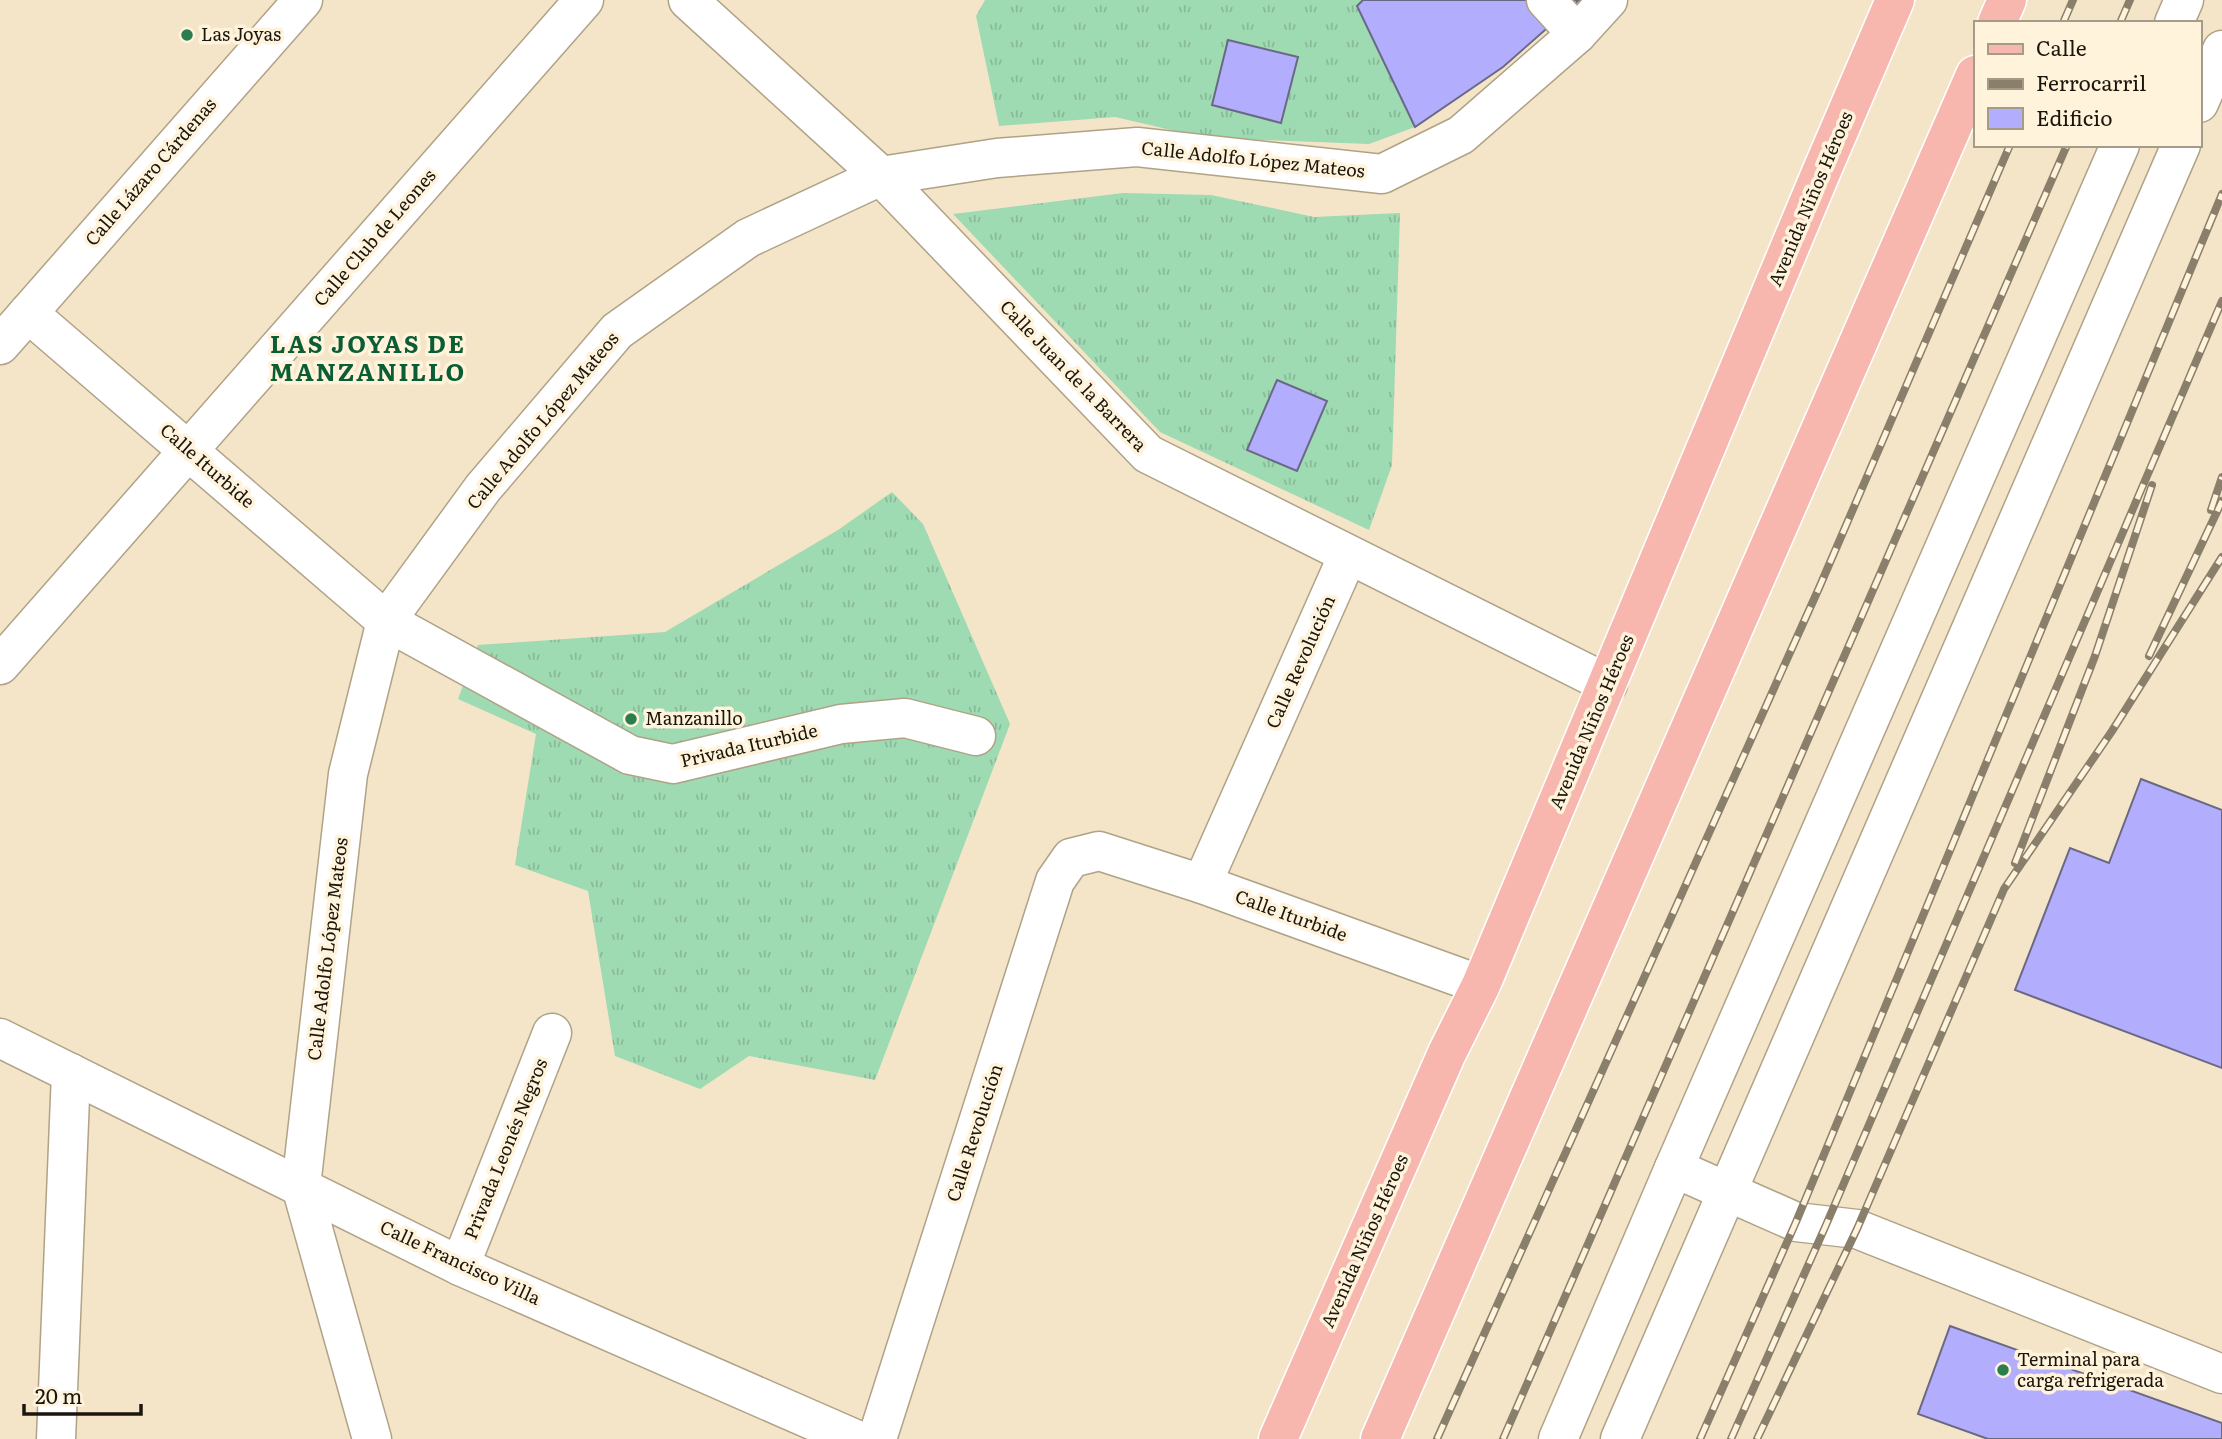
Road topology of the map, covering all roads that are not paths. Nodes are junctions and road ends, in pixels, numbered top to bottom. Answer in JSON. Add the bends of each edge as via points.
{"nodes":[{"id":1,"x":303,"y":0,"type":"edge"},
{"id":2,"x":584,"y":0,"type":"edge"},
{"id":3,"x":688,"y":0,"type":"edge"},
{"id":4,"x":1546,"y":0,"type":"edge"},
{"id":5,"x":1608,"y":0,"type":"edge"},
{"id":6,"x":1895,"y":0,"type":"edge"},
{"id":7,"x":2007,"y":0,"type":"edge"},
{"id":8,"x":2184,"y":0,"type":"edge"},
{"id":9,"x":1998,"y":21,"type":"edge"},
{"id":10,"x":2175,"y":21,"type":"edge"},
{"id":11,"x":1577,"y":34,"type":"junction"},
{"id":12,"x":2222,"y":50,"type":"edge"},
{"id":13,"x":1974,"y":77,"type":"edge"},
{"id":14,"x":2201,"y":98,"type":"edge"},
{"id":15,"x":2119,"y":147,"type":"edge"},
{"id":16,"x":2180,"y":147,"type":"edge"},
{"id":17,"x":881,"y":176,"type":"junction"},
{"id":18,"x":28,"y":313,"type":"junction"},
{"id":19,"x":0,"y":345,"type":"edge"},
{"id":20,"x":189,"y":450,"type":"junction"},
{"id":21,"x":1348,"y":555,"type":"junction"},
{"id":22,"x":386,"y":621,"type":"junction"},
{"id":23,"x":0,"y":665,"type":"edge"},
{"id":24,"x":1608,"y":684,"type":"junction"},
{"id":25,"x":976,"y":736,"type":"dead end"},
{"id":26,"x":1099,"y":852,"type":"joint"},
{"id":27,"x":1202,"y":884,"type":"junction"},
{"id":28,"x":1481,"y":985,"type":"junction"},
{"id":29,"x":552,"y":1033,"type":"dead end"},
{"id":30,"x":0,"y":1038,"type":"edge"},
{"id":31,"x":71,"y":1073,"type":"junction"},
{"id":32,"x":1674,"y":1168,"type":"junction"},
{"id":33,"x":301,"y":1186,"type":"junction"},
{"id":34,"x":1728,"y":1192,"type":"junction"},
{"id":35,"x":460,"y":1266,"type":"junction"},
{"id":36,"x":2222,"y":1374,"type":"edge"},
{"id":37,"x":785,"y":1425,"type":"edge"},
{"id":38,"x":56,"y":1439,"type":"edge"},
{"id":39,"x":372,"y":1439,"type":"edge"},
{"id":40,"x":855,"y":1439,"type":"edge"},
{"id":41,"x":877,"y":1439,"type":"edge"},
{"id":42,"x":1278,"y":1439,"type":"edge"},
{"id":43,"x":1380,"y":1439,"type":"edge"},
{"id":44,"x":1558,"y":1439,"type":"edge"},
{"id":45,"x":1619,"y":1439,"type":"edge"}],
"edges":[{"from":1,"to":18,"type":"street","name":"Calle Lázaro Cárdenas"},
{"from":2,"to":20,"type":"street","name":"Calle Club de Leones"},
{"from":3,"to":17,"type":"street","name":"Calle Juan de la Barrera"},
{"from":4,"to":11,"type":"street"},
{"from":5,"to":11,"type":"street","name":"Calle Adolfo López Mateos"},
{"from":6,"to":24,"type":"main road","name":"Avenida Niños Héroes"},
{"from":7,"to":9,"type":"main road"},
{"from":8,"to":10,"type":"street"},
{"from":11,"to":17,"type":"street","name":"Calle Adolfo López Mateos","via":[[1461,135],[1382,174],[1137,147],[997,159]]},
{"from":12,"to":14,"type":"street"},
{"from":13,"to":43,"type":"main road"},
{"from":15,"to":32,"type":"street"},
{"from":16,"to":34,"type":"street"},
{"from":17,"to":21,"type":"street","name":"Calle Juan de la Barrera","via":[[1148,454]]},
{"from":17,"to":22,"type":"street","name":"Calle Adolfo López Mateos","via":[[748,238],[617,331],[483,488]]},
{"from":18,"to":19,"type":"street","name":"Calle Lázaro Cárdenas"},
{"from":18,"to":20,"type":"street","name":"Calle Iturbide"},
{"from":20,"to":22,"type":"street","name":"Calle Iturbide"},
{"from":20,"to":23,"type":"street","name":"Calle Club de Leones"},
{"from":21,"to":24,"type":"street","name":"Calle Juan de la Barrera"},
{"from":21,"to":27,"type":"street","name":"Calle Revolución"},
{"from":22,"to":25,"type":"street","name":"Privada Iturbide","via":[[630,755],[673,764],[841,724],[905,718]]},
{"from":22,"to":33,"type":"street","name":"Calle Adolfo López Mateos","via":[[348,774]]},
{"from":24,"to":28,"type":"main road","name":"Avenida Niños Héroes"},
{"from":26,"to":27,"type":"street","name":"Calle Iturbide"},
{"from":26,"to":41,"type":"street","name":"Calle Revolución","via":[[1071,858],[1055,881]]},
{"from":27,"to":28,"type":"street","name":"Calle Iturbide"},
{"from":28,"to":42,"type":"main road","name":"Avenida Niños Héroes"},
{"from":29,"to":35,"type":"street","name":"Privada Leonés Negros"},
{"from":30,"to":31,"type":"street","name":"Calle Francisco Villa"},
{"from":31,"to":33,"type":"street","name":"Calle Francisco Villa"},
{"from":31,"to":38,"type":"street"},
{"from":32,"to":34,"type":"street"},
{"from":32,"to":44,"type":"street"},
{"from":33,"to":35,"type":"street","name":"Calle Francisco Villa"},
{"from":33,"to":39,"type":"street","name":"Calle Adolfo López Mateos"},
{"from":34,"to":36,"type":"street","via":[[1796,1222],[1857,1229]]},
{"from":34,"to":45,"type":"street"},
{"from":35,"to":37,"type":"street","name":"Calle Francisco Villa"},
{"from":37,"to":40,"type":"street","name":"Calle Francisco Villa"}]}
